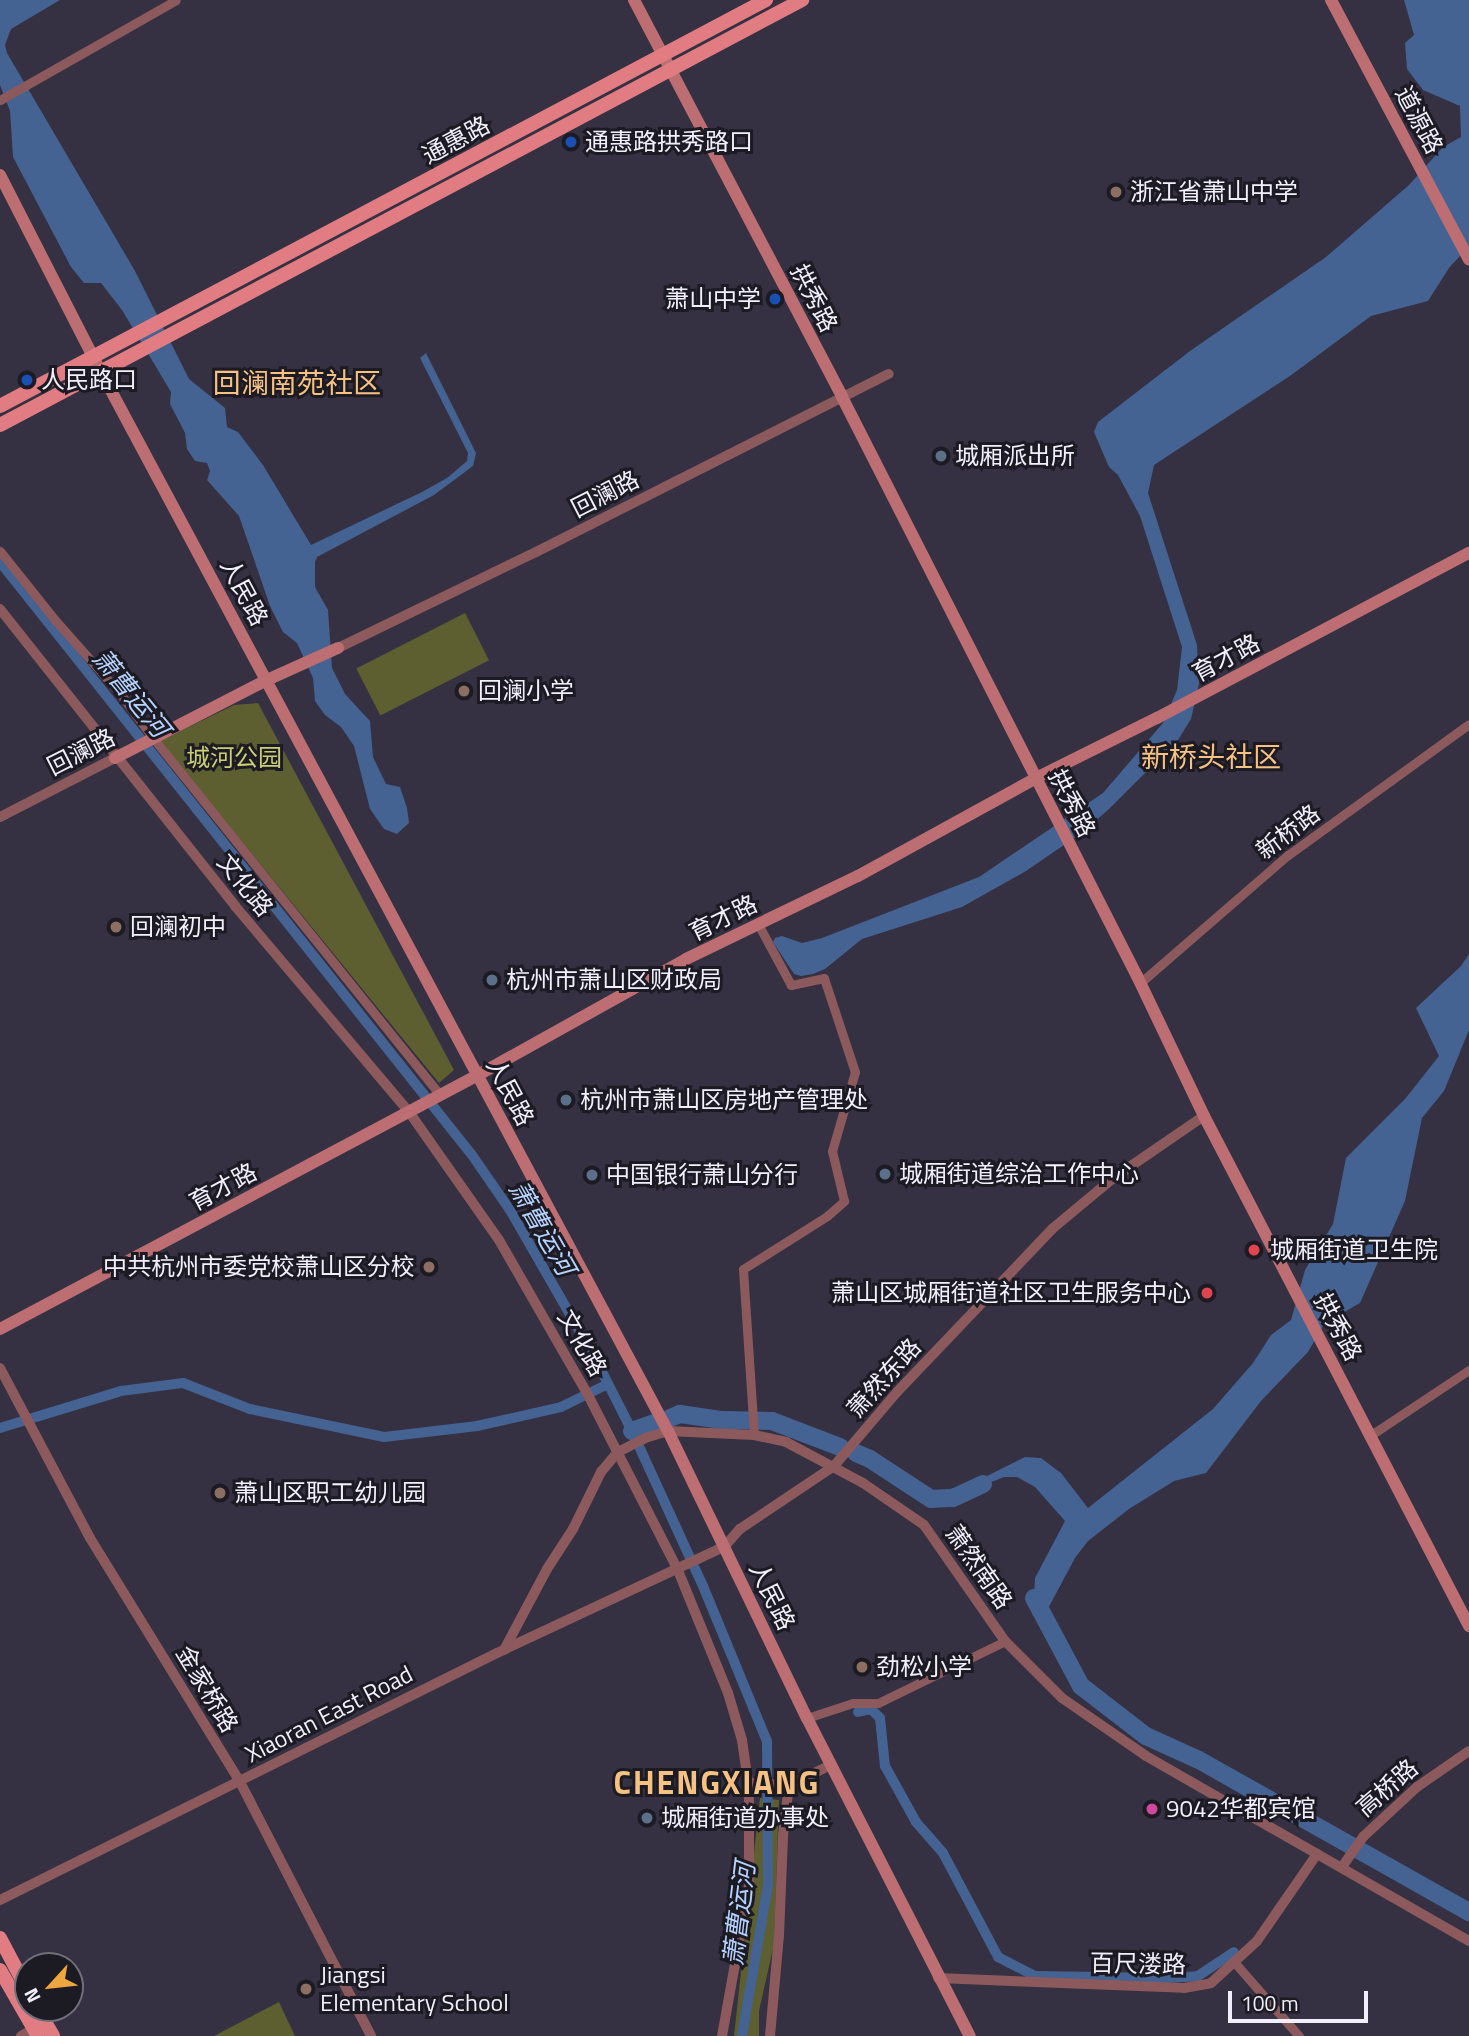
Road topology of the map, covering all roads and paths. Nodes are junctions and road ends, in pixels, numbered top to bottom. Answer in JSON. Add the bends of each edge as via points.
{"nodes":[{"id":1,"x":176,"y":0,"type":"edge"},
{"id":2,"x":634,"y":0,"type":"edge"},
{"id":3,"x":766,"y":0,"type":"edge"},
{"id":4,"x":802,"y":0,"type":"edge"},
{"id":5,"x":1331,"y":0,"type":"edge"},
{"id":6,"x":665,"y":55,"type":"junction"},
{"id":7,"x":672,"y":70,"type":"junction"},
{"id":8,"x":1,"y":99,"type":"edge"},
{"id":9,"x":0,"y":175,"type":"edge"},
{"id":10,"x":1469,"y":260,"type":"edge"},
{"id":11,"x":93,"y":358,"type":"junction"},
{"id":12,"x":102,"y":371,"type":"junction"},
{"id":13,"x":889,"y":374,"type":"dead end"},
{"id":14,"x":842,"y":397,"type":"junction"},
{"id":15,"x":0,"y":406,"type":"edge"},
{"id":16,"x":0,"y":425,"type":"edge"},
{"id":17,"x":0,"y":551,"type":"edge"},
{"id":18,"x":1469,"y":553,"type":"edge"},
{"id":19,"x":0,"y":609,"type":"edge"},
{"id":20,"x":338,"y":648,"type":"joint"},
{"id":21,"x":267,"y":680,"type":"junction"},
{"id":22,"x":1469,"y":724,"type":"edge"},
{"id":23,"x":152,"y":739,"type":"junction"},
{"id":24,"x":115,"y":758,"type":"junction"},
{"id":25,"x":1038,"y":784,"type":"junction"},
{"id":26,"x":0,"y":817,"type":"edge"},
{"id":27,"x":758,"y":924,"type":"junction"},
{"id":28,"x":1140,"y":983,"type":"junction"},
{"id":29,"x":478,"y":1075,"type":"junction"},
{"id":30,"x":440,"y":1095,"type":"junction"},
{"id":31,"x":409,"y":1112,"type":"junction"},
{"id":32,"x":1204,"y":1116,"type":"junction"},
{"id":33,"x":0,"y":1329,"type":"edge"},
{"id":34,"x":0,"y":1368,"type":"edge"},
{"id":35,"x":1469,"y":1370,"type":"edge"},
{"id":36,"x":668,"y":1431,"type":"junction"},
{"id":37,"x":754,"y":1434,"type":"junction"},
{"id":38,"x":1371,"y":1435,"type":"junction"},
{"id":39,"x":621,"y":1451,"type":"junction"},
{"id":40,"x":834,"y":1466,"type":"junction"},
{"id":41,"x":725,"y":1546,"type":"junction"},
{"id":42,"x":680,"y":1567,"type":"junction"},
{"id":43,"x":1469,"y":1626,"type":"edge"},
{"id":44,"x":1006,"y":1641,"type":"junction"},
{"id":45,"x":504,"y":1650,"type":"junction"},
{"id":46,"x":807,"y":1718,"type":"junction"},
{"id":47,"x":1469,"y":1751,"type":"edge"},
{"id":48,"x":831,"y":1765,"type":"junction"},
{"id":49,"x":240,"y":1782,"type":"junction"},
{"id":50,"x":749,"y":1783,"type":"junction"},
{"id":51,"x":789,"y":1784,"type":"junction"},
{"id":52,"x":1317,"y":1854,"type":"junction"},
{"id":53,"x":1342,"y":1867,"type":"junction"},
{"id":54,"x":0,"y":1900,"type":"edge"},
{"id":55,"x":0,"y":1938,"type":"edge"},
{"id":56,"x":1469,"y":1941,"type":"edge"},
{"id":57,"x":1235,"y":1963,"type":"junction"},
{"id":58,"x":14,"y":1964,"type":"edge"},
{"id":59,"x":0,"y":1970,"type":"edge"},
{"id":60,"x":938,"y":1978,"type":"junction"},
{"id":61,"x":31,"y":2034,"type":"edge"},
{"id":62,"x":371,"y":2036,"type":"edge"},
{"id":63,"x":722,"y":2036,"type":"edge"},
{"id":64,"x":770,"y":2036,"type":"edge"},
{"id":65,"x":970,"y":2036,"type":"edge"},
{"id":66,"x":1299,"y":2036,"type":"edge"}],
"edges":[{"from":1,"to":8,"type":"street"},
{"from":2,"to":6,"type":"main road","name":"拱秀路"},
{"from":3,"to":6,"type":"main road","name":"通惠路"},
{"from":4,"to":7,"type":"main road"},
{"from":5,"to":10,"type":"main road","name":"道源路"},
{"from":6,"to":7,"type":"main road","name":"拱秀路"},
{"from":6,"to":11,"type":"main road","name":"通惠路"},
{"from":7,"to":12,"type":"main road"},
{"from":7,"to":14,"type":"main road","name":"拱秀路"},
{"from":9,"to":11,"type":"main road","name":"人民路"},
{"from":11,"to":12,"type":"main road","name":"人民路"},
{"from":11,"to":15,"type":"main road"},
{"from":12,"to":16,"type":"main road"},
{"from":12,"to":21,"type":"main road","name":"人民路"},
{"from":13,"to":14,"type":"street","name":"回澜路"},
{"from":14,"to":20,"type":"street","name":"回澜路"},
{"from":14,"to":25,"type":"main road","name":"拱秀路"},
{"from":17,"to":23,"type":"street","via":[[119,692]]},
{"from":18,"to":25,"type":"main road","name":"育才路"},
{"from":19,"to":24,"type":"street","name":"文化路"},
{"from":20,"to":21,"type":"main road","name":"回澜路"},
{"from":21,"to":23,"type":"main road","name":"回澜路"},
{"from":21,"to":29,"type":"main road","name":"人民路"},
{"from":22,"to":28,"type":"street","name":"新桥路","via":[[1288,855]]},
{"from":23,"to":24,"type":"main road","name":"回澜路"},
{"from":23,"to":30,"type":"street"},
{"from":24,"to":26,"type":"street","name":"回澜路"},
{"from":24,"to":31,"type":"street","name":"文化路"},
{"from":25,"to":27,"type":"main road","name":"育才路"},
{"from":25,"to":28,"type":"main road","name":"拱秀路"},
{"from":27,"to":29,"type":"main road","name":"育才路"},
{"from":27,"to":37,"type":"street","via":[[791,985],[824,978],[855,1072],[832,1151],[844,1200],[827,1216],[743,1269]]},
{"from":28,"to":32,"type":"main road","name":"拱秀路"},
{"from":29,"to":30,"type":"main road","name":"育才路"},
{"from":29,"to":36,"type":"main road","name":"人民路"},
{"from":30,"to":31,"type":"main road","name":"育才路"},
{"from":31,"to":33,"type":"main road","name":"育才路"},
{"from":31,"to":39,"type":"street","name":"文化路","via":[[499,1240]]},
{"from":32,"to":38,"type":"main road","name":"拱秀路"},
{"from":32,"to":40,"type":"street","name":"萧然东路","via":[[1112,1179],[1052,1229],[897,1392]]},
{"from":34,"to":49,"type":"street","name":"金家桥路","via":[[90,1538]]},
{"from":35,"to":38,"type":"street"},
{"from":36,"to":37,"type":"street","name":"萧然南路"},
{"from":36,"to":39,"type":"street","name":"萧然南路"},
{"from":36,"to":41,"type":"main road","name":"人民路"},
{"from":37,"to":40,"type":"street","name":"萧然南路","via":[[786,1442]]},
{"from":38,"to":43,"type":"main road","name":"拱秀路"},
{"from":39,"to":42,"type":"street","name":"文化路"},
{"from":39,"to":45,"type":"street","name":"萧然南路","via":[[601,1472]]},
{"from":40,"to":41,"type":"street","name":"萧然东路","via":[[740,1529]]},
{"from":40,"to":44,"type":"street","name":"萧然南路","via":[[924,1525]]},
{"from":41,"to":42,"type":"street","name":"萧然东路"},
{"from":41,"to":46,"type":"main road","name":"人民路"},
{"from":42,"to":45,"type":"street","name":"Xiaoran East Road"},
{"from":42,"to":50,"type":"street","name":"文化路","via":[[729,1693]]},
{"from":44,"to":46,"type":"street","via":[[878,1703],[853,1703]]},
{"from":44,"to":52,"type":"street","name":"萧然南路","via":[[1062,1698],[1135,1749]]},
{"from":45,"to":49,"type":"street","name":"Xiaoran East Road"},
{"from":46,"to":48,"type":"main road","name":"人民路"},
{"from":47,"to":53,"type":"street","name":"高桥路","via":[[1418,1787],[1364,1836]]},
{"from":48,"to":51,"type":"street"},
{"from":48,"to":60,"type":"main road","name":"人民路"},
{"from":49,"to":54,"type":"street","name":"Xiaoran East Road"},
{"from":49,"to":62,"type":"street","name":"金家桥路"},
{"from":50,"to":51,"type":"street"},
{"from":50,"to":63,"type":"street","name":"文化路","via":[[749,1886]]},
{"from":51,"to":64,"type":"street"},
{"from":52,"to":53,"type":"street","name":"萧然南路"},
{"from":52,"to":57,"type":"street","name":"百尺溇路","via":[[1257,1941]]},
{"from":53,"to":56,"type":"street","name":"萧然南路"},
{"from":55,"to":58,"type":"main road"},
{"from":57,"to":60,"type":"street","name":"百尺溇路","via":[[1211,1983],[1184,1988]]},
{"from":57,"to":66,"type":"street"},
{"from":59,"to":61,"type":"main road"},
{"from":60,"to":65,"type":"main road","name":"人民路"}]}
